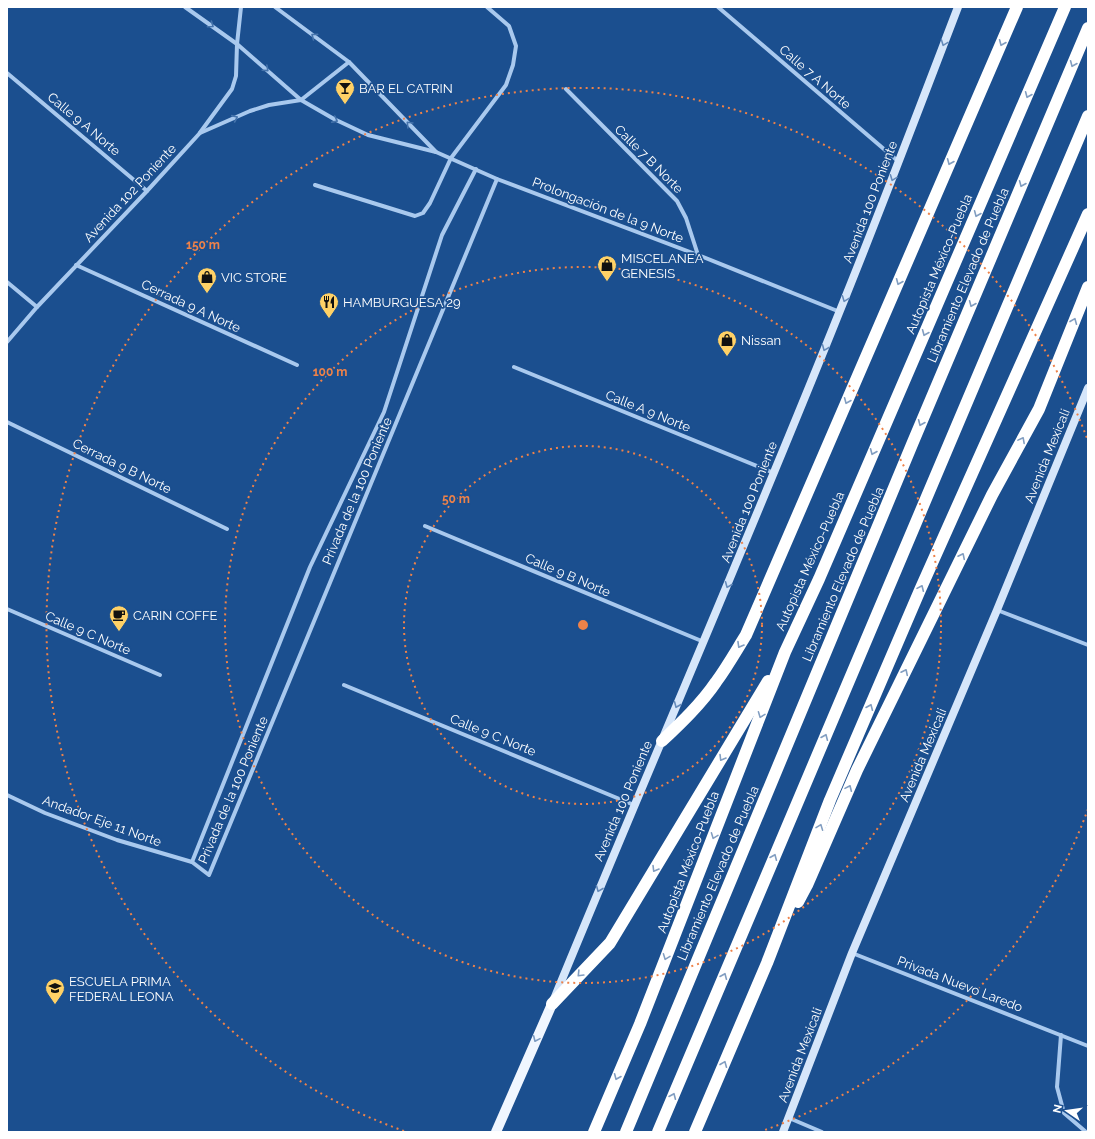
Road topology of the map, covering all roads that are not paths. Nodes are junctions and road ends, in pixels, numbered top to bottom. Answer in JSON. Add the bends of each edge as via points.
{"nodes":[{"id":1,"x":185,"y":7,"type":"edge"},
{"id":2,"x":240,"y":7,"type":"edge"},
{"id":3,"x":275,"y":7,"type":"edge"},
{"id":4,"x":487,"y":7,"type":"edge"},
{"id":5,"x":718,"y":7,"type":"edge"},
{"id":6,"x":958,"y":7,"type":"edge"},
{"id":7,"x":1017,"y":7,"type":"edge"},
{"id":8,"x":1065,"y":7,"type":"edge"},
{"id":9,"x":1088,"y":28,"type":"edge"},
{"id":10,"x":237,"y":44,"type":"junction"},
{"id":11,"x":349,"y":62,"type":"junction"},
{"id":12,"x":7,"y":73,"type":"edge"},
{"id":13,"x":566,"y":89,"type":"dead end"},
{"id":14,"x":301,"y":100,"type":"junction"},
{"id":15,"x":1088,"y":116,"type":"edge"},
{"id":16,"x":199,"y":134,"type":"junction"},
{"id":17,"x":436,"y":152,"type":"junction"},
{"id":18,"x":450,"y":158,"type":"junction"},
{"id":19,"x":899,"y":162,"type":"junction"},
{"id":20,"x":476,"y":169,"type":"junction"},
{"id":21,"x":498,"y":179,"type":"junction"},
{"id":22,"x":315,"y":184,"type":"dead end"},
{"id":23,"x":147,"y":191,"type":"junction"},
{"id":24,"x":1088,"y":214,"type":"edge"},
{"id":25,"x":698,"y":255,"type":"junction"},
{"id":26,"x":76,"y":264,"type":"junction"},
{"id":27,"x":7,"y":282,"type":"edge"},
{"id":28,"x":1088,"y":287,"type":"edge"},
{"id":29,"x":37,"y":306,"type":"junction"},
{"id":30,"x":840,"y":312,"type":"junction"},
{"id":31,"x":7,"y":342,"type":"edge"},
{"id":32,"x":297,"y":365,"type":"dead end"},
{"id":33,"x":514,"y":367,"type":"dead end"},
{"id":34,"x":1088,"y":388,"type":"edge"},
{"id":35,"x":7,"y":422,"type":"edge"},
{"id":36,"x":774,"y":473,"type":"junction"},
{"id":37,"x":425,"y":526,"type":"dead end"},
{"id":38,"x":227,"y":529,"type":"dead end"},
{"id":39,"x":7,"y":609,"type":"edge"},
{"id":40,"x":998,"y":610,"type":"junction"},
{"id":41,"x":704,"y":642,"type":"junction"},
{"id":42,"x":1088,"y":645,"type":"edge"},
{"id":43,"x":785,"y":652,"type":"junction"},
{"id":44,"x":160,"y":676,"type":"dead end"},
{"id":45,"x":344,"y":684,"type":"dead end"},
{"id":46,"x":662,"y":740,"type":"junction"},
{"id":47,"x":7,"y":795,"type":"edge"},
{"id":48,"x":634,"y":805,"type":"junction"},
{"id":49,"x":192,"y":862,"type":"junction"},
{"id":50,"x":852,"y":953,"type":"junction"},
{"id":51,"x":767,"y":962,"type":"junction"},
{"id":52,"x":552,"y":1004,"type":"junction"},
{"id":53,"x":1060,"y":1035,"type":"junction"},
{"id":54,"x":1088,"y":1046,"type":"edge"},
{"id":55,"x":709,"y":1100,"type":"junction"},
{"id":56,"x":789,"y":1118,"type":"junction"},
{"id":57,"x":496,"y":1132,"type":"edge"},
{"id":58,"x":594,"y":1132,"type":"edge"},
{"id":59,"x":626,"y":1132,"type":"edge"},
{"id":60,"x":658,"y":1132,"type":"edge"},
{"id":61,"x":695,"y":1132,"type":"edge"},
{"id":62,"x":704,"y":1132,"type":"edge"},
{"id":63,"x":783,"y":1132,"type":"edge"},
{"id":64,"x":822,"y":1132,"type":"edge"},
{"id":65,"x":1086,"y":1132,"type":"edge"}],
"edges":[{"from":1,"to":10,"type":"street","one_way":true},
{"from":2,"to":10,"type":"street","name":"Avenida 102 Poniente"},
{"from":11,"to":3,"type":"street","name":"Prolongación de la 9 Norte","one_way":true},
{"from":4,"to":18,"type":"street","via":[[509,26],[516,46],[513,65],[506,85]]},
{"from":5,"to":19,"type":"street","name":"Calle 7 A Norte"},
{"from":6,"to":19,"type":"street","name":"Avenida 100 Poniente","one_way":true},
{"from":7,"to":46,"type":"highway","one_way":true,"via":[[746,635],[716,683],[681,723]]},
{"from":8,"to":43,"type":"highway","name":"Autopista México-Puebla","one_way":true,"via":[[822,572]]},
{"from":9,"to":59,"type":"highway","name":"Libramiento Elevado de Puebla","one_way":true},
{"from":10,"to":14,"type":"street","name":"Prolongación de la 9 Norte","one_way":true},
{"from":10,"to":16,"type":"street","name":"Avenida 102 Poniente","via":[[236,76],[232,89]]},
{"from":11,"to":14,"type":"street"},
{"from":17,"to":11,"type":"street","name":"Prolongación de la 9 Norte","one_way":true},
{"from":12,"to":23,"type":"street","name":"Calle 9 A Norte"},
{"from":13,"to":25,"type":"street","name":"Calle 7 B Norte","via":[[677,201],[686,218]]},
{"from":16,"to":14,"type":"street","one_way":true,"via":[[269,105]]},
{"from":14,"to":17,"type":"street","name":"Prolongación de la 9 Norte","one_way":true,"via":[[368,135]]},
{"from":60,"to":15,"type":"highway","one_way":true},
{"from":16,"to":23,"type":"street","name":"Avenida 102 Poniente"},
{"from":17,"to":18,"type":"street","name":"Prolongación de la 9 Norte"},
{"from":18,"to":20,"type":"street","name":"Prolongación de la 9 Norte"},
{"from":18,"to":22,"type":"street","via":[[430,203],[423,213],[415,216]]},
{"from":19,"to":30,"type":"street","name":"Avenida 100 Poniente","one_way":true},
{"from":20,"to":21,"type":"street","name":"Prolongación de la 9 Norte"},
{"from":20,"to":49,"type":"street","name":"Privada de la 100 Poniente","via":[[442,235],[384,412],[310,567]]},
{"from":21,"to":25,"type":"street","name":"Prolongación de la 9 Norte"},
{"from":21,"to":49,"type":"street","name":"Privada de la 100 Poniente","via":[[209,875]]},
{"from":23,"to":26,"type":"street","name":"Avenida 102 Poniente"},
{"from":51,"to":24,"type":"highway","one_way":true,"via":[[830,800]]},
{"from":25,"to":30,"type":"street","name":"Prolongación de la 9 Norte"},
{"from":26,"to":29,"type":"street","name":"Avenida 102 Poniente"},
{"from":26,"to":32,"type":"street","name":"Cerrada 9 A Norte"},
{"from":27,"to":29,"type":"street"},
{"from":51,"to":28,"type":"highway","one_way":true,"via":[[807,885],[857,770],[992,495],[1039,408]]},
{"from":29,"to":31,"type":"street","name":"Avenida 102 Poniente"},
{"from":30,"to":36,"type":"street","name":"Avenida 100 Poniente","one_way":true},
{"from":33,"to":36,"type":"street","name":"Calle A 9 Norte"},
{"from":34,"to":40,"type":"street","name":"Avenida Mexicali"},
{"from":35,"to":38,"type":"street","name":"Cerrada 9 B Norte"},
{"from":36,"to":41,"type":"street","name":"Avenida 100 Poniente","one_way":true},
{"from":37,"to":41,"type":"street","name":"Calle 9 B Norte"},
{"from":39,"to":44,"type":"street","name":"Calle 9 C Norte"},
{"from":40,"to":42,"type":"street"},
{"from":40,"to":50,"type":"street","name":"Avenida Mexicali"},
{"from":41,"to":46,"type":"street","name":"Avenida 100 Poniente","one_way":true},
{"from":43,"to":52,"type":"highway","one_way":true,"via":[[610,943]]},
{"from":43,"to":58,"type":"highway","name":"Autopista México-Puebla","one_way":true,"via":[[640,1024]]},
{"from":45,"to":48,"type":"street","name":"Calle 9 C Norte"},
{"from":46,"to":48,"type":"street","name":"Avenida 100 Poniente"},
{"from":47,"to":49,"type":"street","name":"Andador Eje 11 Norte","via":[[45,813],[117,840]]},
{"from":48,"to":52,"type":"street","name":"Avenida 100 Poniente","one_way":true},
{"from":50,"to":53,"type":"street","name":"Privada Nuevo Laredo"},
{"from":50,"to":56,"type":"street","name":"Avenida Mexicali"},
{"from":55,"to":51,"type":"highway","one_way":true},
{"from":52,"to":57,"type":"main road","one_way":true},
{"from":53,"to":54,"type":"street","name":"Privada Nuevo Laredo"},
{"from":53,"to":65,"type":"street","via":[[1057,1087],[1064,1113]]},
{"from":55,"to":61,"type":"highway"},
{"from":55,"to":62,"type":"highway"},
{"from":56,"to":63,"type":"street","name":"Avenida Mexicali"},
{"from":56,"to":64,"type":"street"}]}
